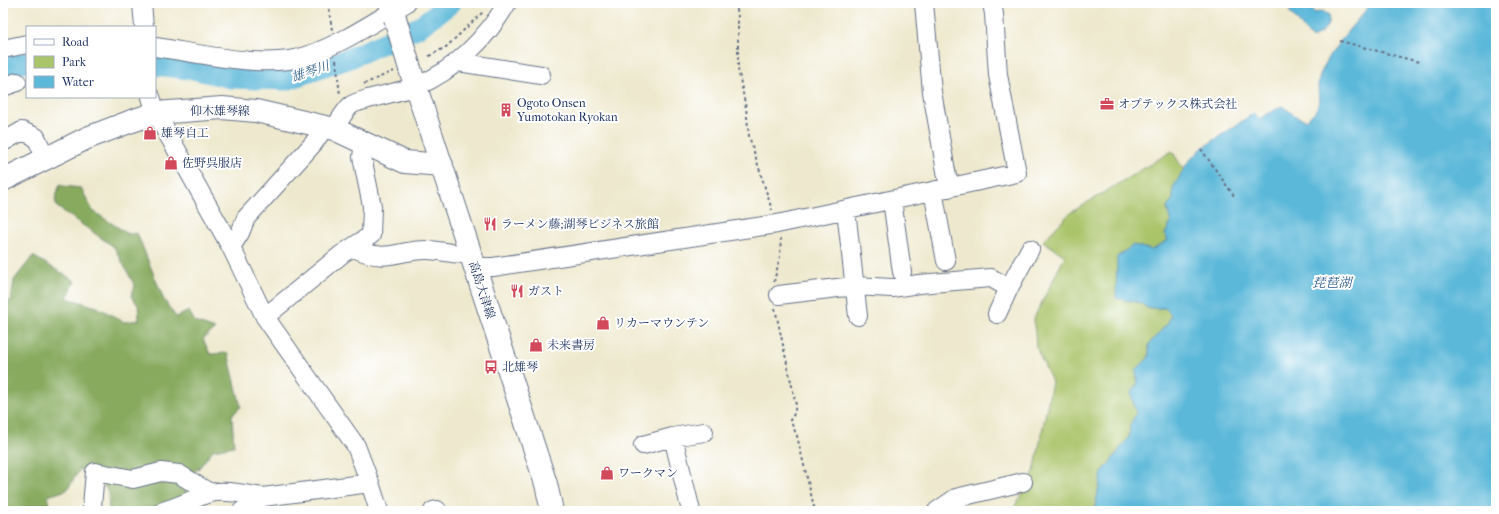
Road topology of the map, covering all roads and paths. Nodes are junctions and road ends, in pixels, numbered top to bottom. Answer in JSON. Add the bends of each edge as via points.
{"nodes":[{"id":1,"x":142,"y":3,"type":"edge"},
{"id":2,"x":328,"y":3,"type":"edge"},
{"id":3,"x":736,"y":3,"type":"edge"},
{"id":4,"x":924,"y":3,"type":"edge"},
{"id":5,"x":992,"y":3,"type":"edge"},
{"id":6,"x":505,"y":7,"type":"edge"},
{"id":7,"x":396,"y":9,"type":"edge"},
{"id":8,"x":144,"y":26,"type":"edge"},
{"id":9,"x":1340,"y":41,"type":"dead end"},
{"id":10,"x":26,"y":44,"type":"edge"},
{"id":11,"x":156,"y":47,"type":"edge"},
{"id":12,"x":334,"y":47,"type":"junction"},
{"id":13,"x":3,"y":49,"type":"edge"},
{"id":14,"x":429,"y":56,"type":"dead end"},
{"id":15,"x":458,"y":62,"type":"junction"},
{"id":16,"x":1419,"y":62,"type":"dead end"},
{"id":17,"x":540,"y":75,"type":"dead end"},
{"id":18,"x":413,"y":78,"type":"junction"},
{"id":19,"x":339,"y":80,"type":"dead end"},
{"id":20,"x":154,"y":105,"type":"edge"},
{"id":21,"x":329,"y":128,"type":"junction"},
{"id":22,"x":3,"y":142,"type":"edge"},
{"id":23,"x":364,"y":142,"type":"junction"},
{"id":24,"x":1201,"y":149,"type":"dead end"},
{"id":25,"x":46,"y":158,"type":"junction"},
{"id":26,"x":442,"y":165,"type":"junction"},
{"id":27,"x":3,"y":180,"type":"edge"},
{"id":28,"x":941,"y":190,"type":"junction"},
{"id":29,"x":1234,"y":196,"type":"dead end"},
{"id":30,"x":892,"y":200,"type":"junction"},
{"id":31,"x":846,"y":210,"type":"junction"},
{"id":32,"x":777,"y":224,"type":"junction"},
{"id":33,"x":231,"y":247,"type":"junction"},
{"id":34,"x":354,"y":248,"type":"junction"},
{"id":35,"x":1030,"y":249,"type":"dead end"},
{"id":36,"x":472,"y":260,"type":"junction"},
{"id":37,"x":946,"y":261,"type":"dead end"},
{"id":38,"x":902,"y":272,"type":"dead end"},
{"id":39,"x":854,"y":286,"type":"junction"},
{"id":40,"x":1009,"y":288,"type":"junction"},
{"id":41,"x":776,"y":294,"type":"junction"},
{"id":42,"x":997,"y":314,"type":"dead end"},
{"id":43,"x":858,"y":316,"type":"dead end"},
{"id":44,"x":265,"y":317,"type":"junction"},
{"id":45,"x":704,"y":432,"type":"dead end"},
{"id":46,"x":673,"y":437,"type":"junction"},
{"id":47,"x":643,"y":445,"type":"dead end"},
{"id":48,"x":1023,"y":482,"type":"dead end"},
{"id":49,"x":370,"y":483,"type":"junction"},
{"id":50,"x":210,"y":493,"type":"junction"},
{"id":51,"x":263,"y":498,"type":"junction"},
{"id":52,"x":961,"y":505,"type":"edge"},
{"id":53,"x":92,"y":506,"type":"dead end"},
{"id":54,"x":163,"y":511,"type":"edge"},
{"id":55,"x":242,"y":511,"type":"edge"},
{"id":56,"x":378,"y":511,"type":"edge"},
{"id":57,"x":552,"y":511,"type":"edge"},
{"id":58,"x":691,"y":511,"type":"edge"},
{"id":59,"x":815,"y":511,"type":"edge"},
{"id":60,"x":937,"y":511,"type":"edge"}],
"edges":[{"from":1,"to":8,"type":"street"},
{"from":2,"to":12,"type":"path"},
{"from":3,"to":32,"type":"path","via":[[738,69],[749,136]]},
{"from":4,"to":28,"type":"street"},
{"from":5,"to":28,"type":"street","via":[[998,76],[1017,173]]},
{"from":6,"to":14,"type":"path","via":[[491,8],[480,14],[446,47]]},
{"from":6,"to":15,"type":"street","via":[[479,41]]},
{"from":7,"to":12,"type":"street"},
{"from":7,"to":18,"type":"main road","name":"高島大津線","bridge":true},
{"from":9,"to":16,"type":"path"},
{"from":10,"to":13,"type":"street"},
{"from":11,"to":12,"type":"street","via":[[250,61],[278,62]]},
{"from":12,"to":19,"type":"path"},
{"from":15,"to":17,"type":"street"},
{"from":15,"to":18,"type":"street","via":[[434,78]]},
{"from":18,"to":21,"type":"street","via":[[350,105]]},
{"from":18,"to":26,"type":"main road","name":"高島大津線"},
{"from":20,"to":21,"type":"main road","name":"仰木雄琴線","via":[[256,111]]},
{"from":20,"to":25,"type":"main road","name":"仰木雄琴線"},
{"from":20,"to":33,"type":"street"},
{"from":21,"to":23,"type":"main road","name":"仰木雄琴線"},
{"from":21,"to":33,"type":"street","via":[[246,218]]},
{"from":22,"to":25,"type":"street","via":[[22,131],[36,137]]},
{"from":23,"to":26,"type":"main road","name":"仰木雄琴線","via":[[405,162]]},
{"from":23,"to":34,"type":"street","via":[[362,157],[372,206],[371,235]]},
{"from":24,"to":29,"type":"path"},
{"from":25,"to":27,"type":"main road","name":"仰木雄琴線"},
{"from":26,"to":36,"type":"main road","name":"高島大津線"},
{"from":28,"to":30,"type":"street"},
{"from":28,"to":37,"type":"street"},
{"from":30,"to":31,"type":"street"},
{"from":30,"to":38,"type":"street"},
{"from":31,"to":32,"type":"street"},
{"from":31,"to":39,"type":"street"},
{"from":32,"to":36,"type":"street","via":[[492,267]]},
{"from":32,"to":41,"type":"path","via":[[782,235]]},
{"from":33,"to":44,"type":"street"},
{"from":34,"to":36,"type":"street","via":[[370,255],[385,257],[426,250],[459,255]]},
{"from":34,"to":44,"type":"street","via":[[342,254]]},
{"from":35,"to":40,"type":"street"},
{"from":36,"to":57,"type":"main road","name":"高島大津線","via":[[546,484]]},
{"from":39,"to":40,"type":"street","via":[[892,288],[991,278]]},
{"from":39,"to":41,"type":"street"},
{"from":39,"to":43,"type":"street"},
{"from":40,"to":42,"type":"street"},
{"from":41,"to":59,"type":"path","via":[[796,405],[790,420],[797,436]]},
{"from":44,"to":49,"type":"street","via":[[356,446]]},
{"from":45,"to":46,"type":"street"},
{"from":46,"to":47,"type":"street"},
{"from":46,"to":58,"type":"street"},
{"from":48,"to":52,"type":"street"},
{"from":49,"to":51,"type":"street"},
{"from":49,"to":56,"type":"street"},
{"from":50,"to":51,"type":"street","via":[[225,492]]},
{"from":50,"to":53,"type":"street","via":[[179,474],[161,472],[133,480],[95,472]]},
{"from":50,"to":54,"type":"street"},
{"from":51,"to":55,"type":"street"},
{"from":52,"to":60,"type":"street"}]}
